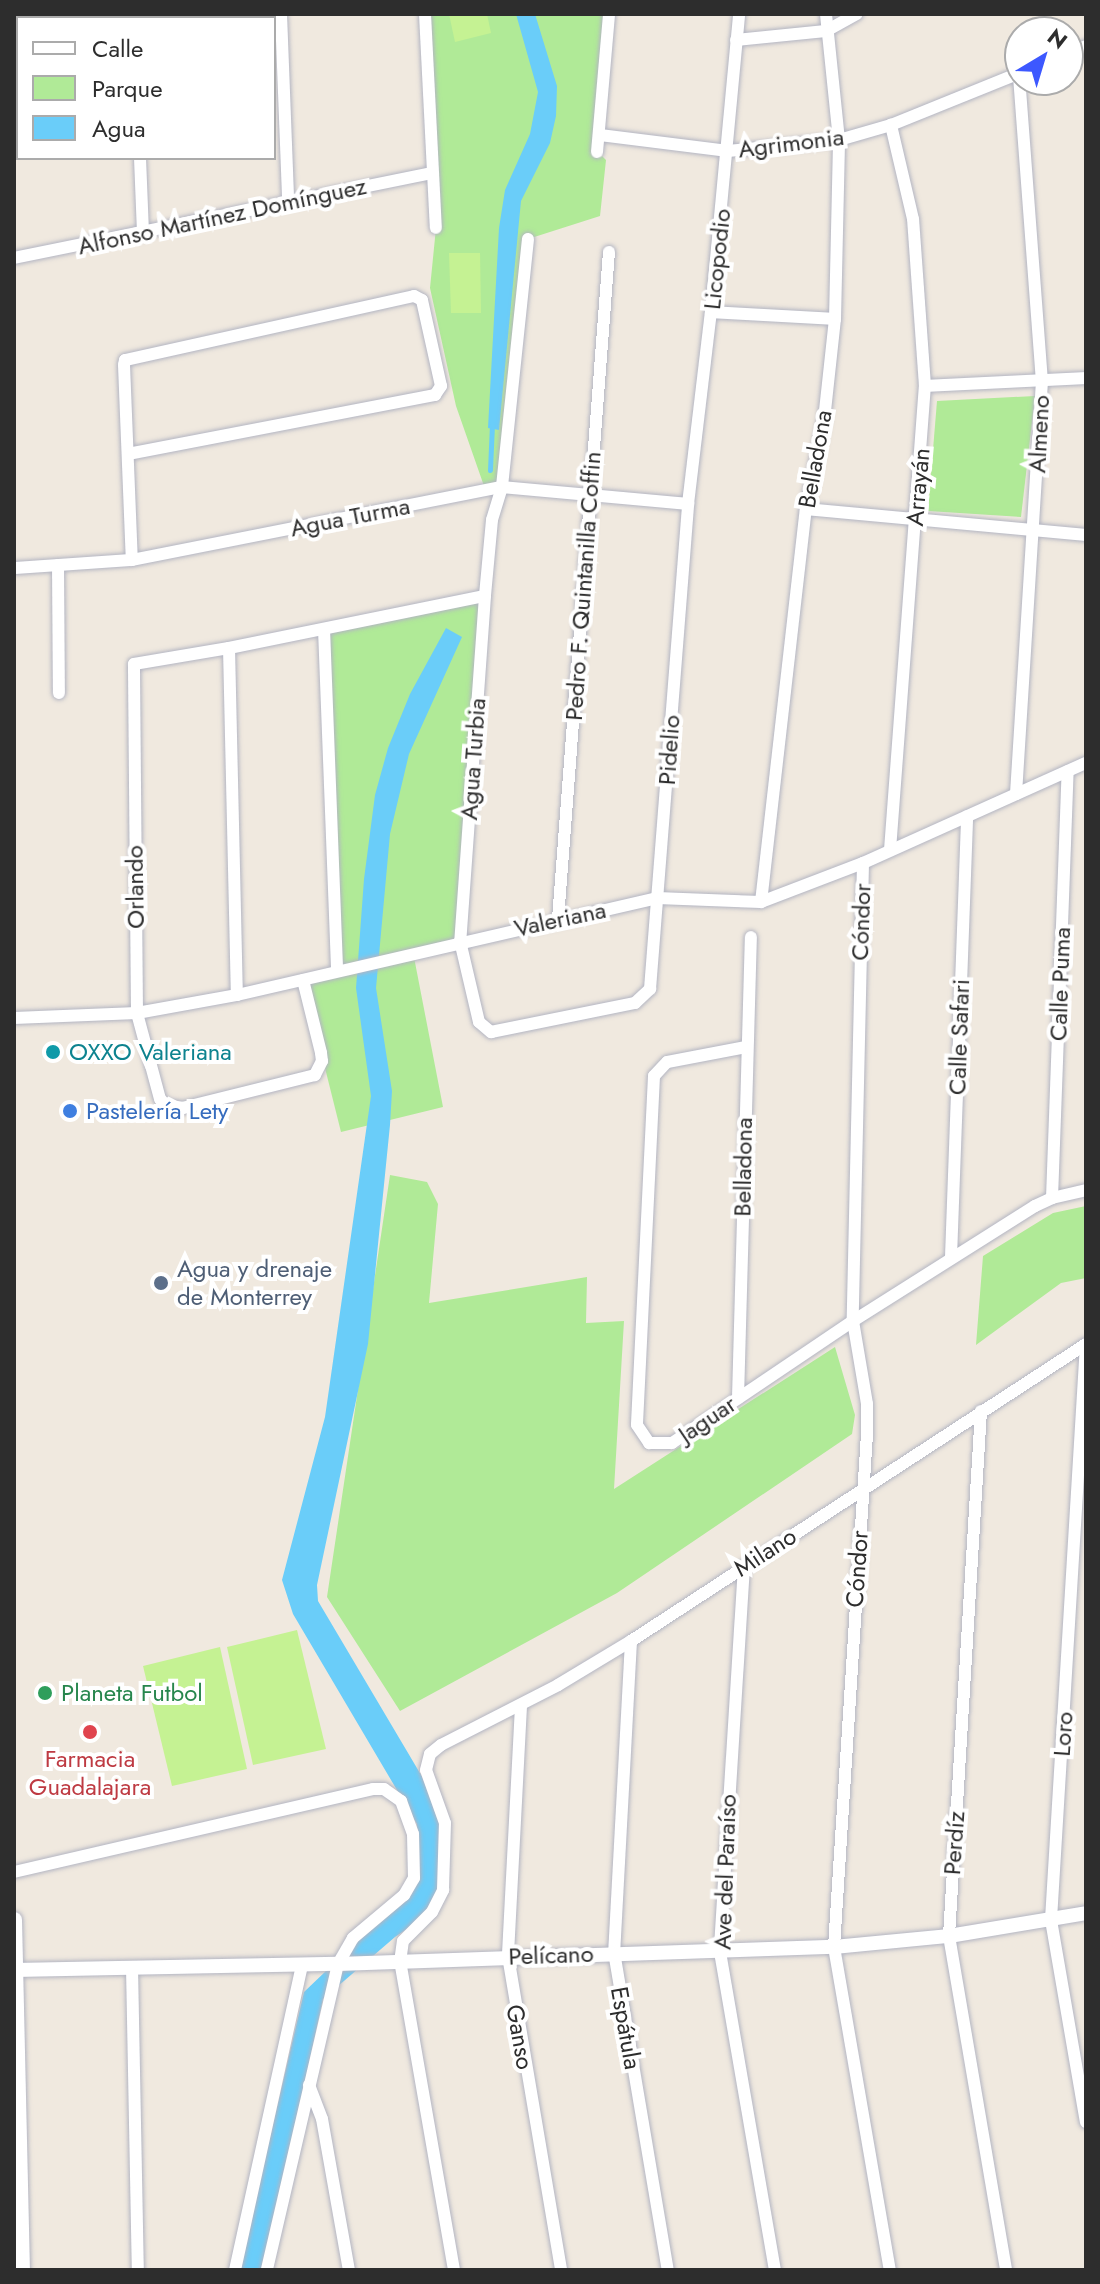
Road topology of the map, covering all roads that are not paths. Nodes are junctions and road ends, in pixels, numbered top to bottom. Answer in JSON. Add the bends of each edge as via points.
{"nodes":[{"id":1,"x":281,"y":14,"type":"edge"},
{"id":2,"x":425,"y":14,"type":"edge"},
{"id":3,"x":609,"y":14,"type":"edge"},
{"id":4,"x":739,"y":14,"type":"edge"},
{"id":5,"x":826,"y":14,"type":"edge"},
{"id":6,"x":857,"y":14,"type":"edge"},
{"id":7,"x":826,"y":31,"type":"junction"},
{"id":8,"x":736,"y":40,"type":"junction"},
{"id":9,"x":1004,"y":79,"type":"edge"},
{"id":10,"x":1022,"y":96,"type":"edge"},
{"id":11,"x":891,"y":125,"type":"junction"},
{"id":12,"x":600,"y":135,"type":"junction"},
{"id":13,"x":839,"y":140,"type":"junction"},
{"id":14,"x":728,"y":151,"type":"junction"},
{"id":15,"x":597,"y":152,"type":"dead end"},
{"id":16,"x":140,"y":160,"type":"edge"},
{"id":17,"x":431,"y":173,"type":"junction"},
{"id":18,"x":288,"y":200,"type":"junction"},
{"id":19,"x":436,"y":228,"type":"dead end"},
{"id":20,"x":143,"y":234,"type":"junction"},
{"id":21,"x":528,"y":239,"type":"dead end"},
{"id":22,"x":609,"y":252,"type":"dead end"},
{"id":23,"x":14,"y":258,"type":"edge"},
{"id":24,"x":711,"y":312,"type":"junction"},
{"id":25,"x":835,"y":319,"type":"junction"},
{"id":26,"x":1086,"y":378,"type":"edge"},
{"id":27,"x":1042,"y":382,"type":"junction"},
{"id":28,"x":925,"y":386,"type":"junction"},
{"id":29,"x":128,"y":454,"type":"junction"},
{"id":30,"x":502,"y":487,"type":"junction"},
{"id":31,"x":589,"y":496,"type":"junction"},
{"id":32,"x":688,"y":504,"type":"junction"},
{"id":33,"x":806,"y":509,"type":"junction"},
{"id":34,"x":915,"y":517,"type":"junction"},
{"id":35,"x":1034,"y":530,"type":"junction"},
{"id":36,"x":1086,"y":535,"type":"edge"},
{"id":37,"x":132,"y":560,"type":"junction"},
{"id":38,"x":58,"y":565,"type":"junction"},
{"id":39,"x":14,"y":568,"type":"edge"},
{"id":40,"x":485,"y":596,"type":"junction"},
{"id":41,"x":324,"y":629,"type":"junction"},
{"id":42,"x":229,"y":648,"type":"junction"},
{"id":43,"x":59,"y":693,"type":"dead end"},
{"id":44,"x":1086,"y":763,"type":"edge"},
{"id":45,"x":1068,"y":771,"type":"junction"},
{"id":46,"x":1016,"y":794,"type":"junction"},
{"id":47,"x":967,"y":816,"type":"junction"},
{"id":48,"x":890,"y":850,"type":"junction"},
{"id":49,"x":863,"y":863,"type":"junction"},
{"id":50,"x":657,"y":898,"type":"junction"},
{"id":51,"x":761,"y":902,"type":"junction"},
{"id":52,"x":558,"y":919,"type":"junction"},
{"id":53,"x":751,"y":937,"type":"dead end"},
{"id":54,"x":460,"y":941,"type":"junction"},
{"id":55,"x":337,"y":971,"type":"junction"},
{"id":56,"x":303,"y":980,"type":"junction"},
{"id":57,"x":237,"y":995,"type":"junction"},
{"id":58,"x":137,"y":1013,"type":"junction"},
{"id":59,"x":14,"y":1018,"type":"edge"},
{"id":60,"x":483,"y":1029,"type":"joint"},
{"id":61,"x":746,"y":1047,"type":"junction"},
{"id":62,"x":1086,"y":1190,"type":"edge"},
{"id":63,"x":1052,"y":1198,"type":"junction"},
{"id":64,"x":951,"y":1257,"type":"junction"},
{"id":65,"x":853,"y":1321,"type":"junction"},
{"id":66,"x":1086,"y":1344,"type":"edge"},
{"id":67,"x":738,"y":1398,"type":"junction"},
{"id":68,"x":981,"y":1411,"type":"junction"},
{"id":69,"x":862,"y":1490,"type":"junction"},
{"id":70,"x":744,"y":1566,"type":"junction"},
{"id":71,"x":631,"y":1641,"type":"junction"},
{"id":72,"x":521,"y":1706,"type":"junction"},
{"id":73,"x":14,"y":1872,"type":"edge"},
{"id":74,"x":1086,"y":1913,"type":"edge"},
{"id":75,"x":14,"y":1920,"type":"edge"},
{"id":76,"x":1051,"y":1920,"type":"junction"},
{"id":77,"x":949,"y":1936,"type":"junction"},
{"id":78,"x":834,"y":1947,"type":"junction"},
{"id":79,"x":614,"y":1952,"type":"junction"},
{"id":80,"x":720,"y":1952,"type":"junction"},
{"id":81,"x":508,"y":1956,"type":"junction"},
{"id":82,"x":400,"y":1962,"type":"junction"},
{"id":83,"x":302,"y":1964,"type":"junction"},
{"id":84,"x":338,"y":1964,"type":"junction"},
{"id":85,"x":132,"y":1967,"type":"junction"},
{"id":86,"x":15,"y":1970,"type":"edge"},
{"id":87,"x":309,"y":2085,"type":"junction"},
{"id":88,"x":1086,"y":2122,"type":"edge"},
{"id":89,"x":22,"y":2270,"type":"edge"},
{"id":90,"x":138,"y":2270,"type":"edge"},
{"id":91,"x":235,"y":2270,"type":"edge"},
{"id":92,"x":267,"y":2270,"type":"edge"},
{"id":93,"x":349,"y":2270,"type":"edge"},
{"id":94,"x":454,"y":2270,"type":"edge"},
{"id":95,"x":561,"y":2270,"type":"edge"},
{"id":96,"x":668,"y":2270,"type":"edge"},
{"id":97,"x":775,"y":2270,"type":"edge"},
{"id":98,"x":890,"y":2270,"type":"edge"},
{"id":99,"x":1006,"y":2270,"type":"edge"}],
"edges":[{"from":1,"to":18,"type":"street"},
{"from":2,"to":17,"type":"street"},
{"from":3,"to":12,"type":"street"},
{"from":4,"to":8,"type":"street","name":"Licopodio"},
{"from":5,"to":7,"type":"street","name":"Belladona"},
{"from":6,"to":7,"type":"street"},
{"from":7,"to":8,"type":"street"},
{"from":7,"to":13,"type":"street","name":"Belladona"},
{"from":8,"to":14,"type":"street","name":"Licopodio"},
{"from":9,"to":11,"type":"street","name":"Agrimonia"},
{"from":10,"to":27,"type":"street","name":"Almeno"},
{"from":11,"to":13,"type":"street","name":"Agrimonia"},
{"from":11,"to":28,"type":"street","name":"Arrayán","via":[[913,219]]},
{"from":12,"to":14,"type":"street","name":"Agrimonia"},
{"from":12,"to":15,"type":"street"},
{"from":13,"to":14,"type":"street","name":"Agrimonia"},
{"from":13,"to":25,"type":"street","name":"Belladona"},
{"from":14,"to":24,"type":"street","name":"Licopodio"},
{"from":16,"to":20,"type":"street"},
{"from":17,"to":18,"type":"street","name":"Alfonso Martínez Domínguez"},
{"from":17,"to":19,"type":"street"},
{"from":18,"to":20,"type":"street","name":"Alfonso Martínez Domínguez"},
{"from":20,"to":23,"type":"street","name":"Alfonso Martínez Domínguez"},
{"from":21,"to":30,"type":"street","name":"Agua Turbia"},
{"from":22,"to":31,"type":"street","name":"Pedro F. Quintanilla Coffin"},
{"from":24,"to":25,"type":"street"},
{"from":24,"to":32,"type":"street","name":"Licopodio"},
{"from":25,"to":33,"type":"street","name":"Belladona","via":[[824,420]]},
{"from":26,"to":27,"type":"street"},
{"from":27,"to":28,"type":"street"},
{"from":27,"to":35,"type":"street","name":"Almeno"},
{"from":28,"to":34,"type":"street","name":"Arrayán"},
{"from":29,"to":29,"type":"street","via":[[125,360],[419,296],[440,390],[435,395]]},
{"from":29,"to":37,"type":"street"},
{"from":30,"to":31,"type":"street","name":"Agua Turma"},
{"from":30,"to":37,"type":"street","name":"Agua Turma"},
{"from":30,"to":40,"type":"street","name":"Agua Turbia","via":[[492,520]]},
{"from":31,"to":32,"type":"street","name":"Agua Turma"},
{"from":31,"to":52,"type":"street","name":"Pedro F. Quintanilla Coffin"},
{"from":32,"to":50,"type":"street","name":"Pidelio"},
{"from":33,"to":34,"type":"street"},
{"from":33,"to":51,"type":"street","name":"Belladona"},
{"from":34,"to":35,"type":"street"},
{"from":34,"to":48,"type":"street","name":"Arrayán"},
{"from":35,"to":36,"type":"street"},
{"from":35,"to":46,"type":"street","name":"Almeno"},
{"from":37,"to":38,"type":"street","name":"Agua Turma"},
{"from":38,"to":39,"type":"street","name":"Agua Turma"},
{"from":38,"to":43,"type":"street"},
{"from":40,"to":41,"type":"street"},
{"from":40,"to":54,"type":"street","name":"Agua Turbia"},
{"from":41,"to":42,"type":"street"},
{"from":41,"to":55,"type":"street"},
{"from":42,"to":57,"type":"street"},
{"from":42,"to":58,"type":"street","name":"Orlando","via":[[134,664]]},
{"from":44,"to":45,"type":"street","name":"Valeriana"},
{"from":45,"to":46,"type":"street","name":"Valeriana"},
{"from":45,"to":63,"type":"street","name":"Calle Puma"},
{"from":46,"to":47,"type":"street","name":"Valeriana"},
{"from":47,"to":48,"type":"street","name":"Valeriana"},
{"from":47,"to":64,"type":"street","name":"Calle Safari"},
{"from":48,"to":49,"type":"street","name":"Valeriana"},
{"from":49,"to":51,"type":"street","name":"Valeriana"},
{"from":49,"to":65,"type":"street","name":"Cóndor"},
{"from":50,"to":51,"type":"street","name":"Valeriana"},
{"from":50,"to":52,"type":"street","name":"Valeriana"},
{"from":50,"to":60,"type":"street","name":"Pidelio","via":[[651,983],[635,1003],[503,1033]]},
{"from":52,"to":54,"type":"street","name":"Valeriana"},
{"from":53,"to":61,"type":"street","name":"Belladona"},
{"from":54,"to":55,"type":"street","name":"Valeriana"},
{"from":54,"to":60,"type":"street","name":"Agua Turbia"},
{"from":55,"to":56,"type":"street","name":"Valeriana"},
{"from":56,"to":57,"type":"street","name":"Valeriana"},
{"from":56,"to":58,"type":"street","name":"Orlando","via":[[321,1053],[315,1075],[183,1108],[166,1105],[156,1091]]},
{"from":57,"to":58,"type":"street","name":"Valeriana"},
{"from":58,"to":59,"type":"street","name":"Valeriana"},
{"from":61,"to":67,"type":"street","name":"Belladona"},
{"from":61,"to":67,"type":"street","name":"Jaguar","via":[[667,1062],[657,1069],[637,1425],[649,1443],[672,1443]]},
{"from":62,"to":63,"type":"street","name":"Jaguar"},
{"from":63,"to":64,"type":"street","name":"Jaguar"},
{"from":64,"to":65,"type":"street","name":"Jaguar"},
{"from":65,"to":67,"type":"street","name":"Jaguar"},
{"from":65,"to":69,"type":"street","name":"Cóndor","via":[[867,1404]]},
{"from":66,"to":68,"type":"street","name":"Milano"},
{"from":66,"to":76,"type":"street","name":"Loro"},
{"from":68,"to":69,"type":"street","name":"Milano"},
{"from":68,"to":77,"type":"street","name":"Perdíz"},
{"from":69,"to":70,"type":"street","name":"Milano"},
{"from":69,"to":78,"type":"street","name":"Cóndor"},
{"from":70,"to":71,"type":"street","name":"Milano"},
{"from":70,"to":80,"type":"street","name":"Ave del Paraíso"},
{"from":71,"to":72,"type":"street","name":"Milano"},
{"from":71,"to":79,"type":"street","name":"Espátula"},
{"from":72,"to":81,"type":"street","name":"Ganso"},
{"from":72,"to":82,"type":"street","name":"Milano","via":[[437,1748],[428,1759],[426,1770],[445,1818],[443,1890],[432,1912],[403,1941]]},
{"from":73,"to":84,"type":"street","via":[[373,1789],[393,1794],[409,1818],[414,1878],[404,1895],[353,1938]]},
{"from":74,"to":76,"type":"street","name":"Pelícano"},
{"from":75,"to":86,"type":"main road"},
{"from":76,"to":77,"type":"street","name":"Pelícano"},
{"from":76,"to":88,"type":"street","name":"Loro"},
{"from":77,"to":78,"type":"street","name":"Pelícano"},
{"from":77,"to":99,"type":"street","name":"Perdíz"},
{"from":78,"to":80,"type":"street","name":"Pelícano"},
{"from":78,"to":98,"type":"street","name":"Cóndor"},
{"from":79,"to":80,"type":"street","name":"Pelícano"},
{"from":79,"to":81,"type":"street","name":"Pelícano"},
{"from":79,"to":96,"type":"street","name":"Espátula"},
{"from":80,"to":97,"type":"street","name":"Ave del Paraíso"},
{"from":81,"to":82,"type":"street","name":"Pelícano"},
{"from":81,"to":95,"type":"street","name":"Ganso"},
{"from":82,"to":84,"type":"street","name":"Pelícano"},
{"from":82,"to":94,"type":"street"},
{"from":83,"to":84,"type":"street","name":"Pelícano"},
{"from":83,"to":85,"type":"street","name":"Pelícano"},
{"from":83,"to":91,"type":"street"},
{"from":84,"to":87,"type":"street"},
{"from":85,"to":86,"type":"street","name":"Pelícano"},
{"from":85,"to":90,"type":"street"},
{"from":86,"to":89,"type":"main road"},
{"from":87,"to":92,"type":"street"},
{"from":87,"to":93,"type":"street","via":[[322,2119]]}]}
